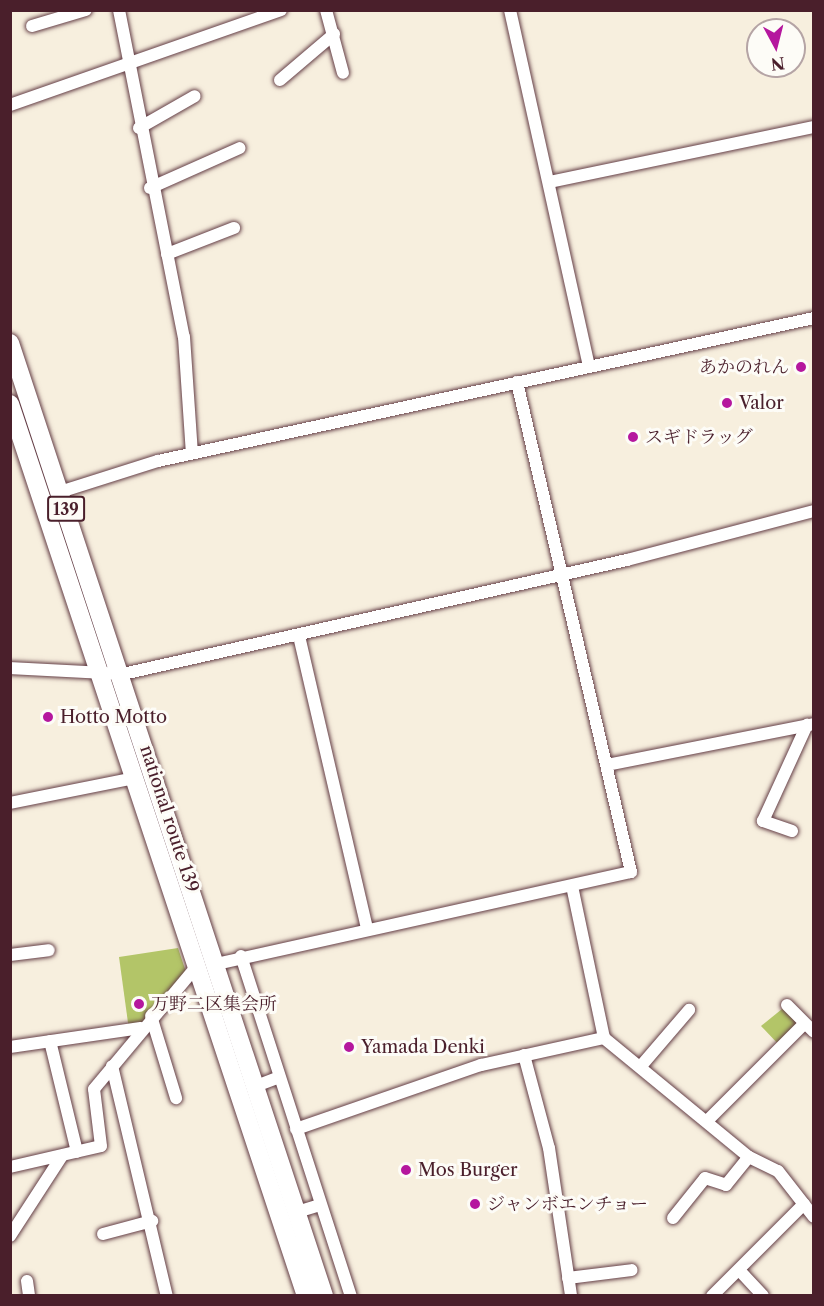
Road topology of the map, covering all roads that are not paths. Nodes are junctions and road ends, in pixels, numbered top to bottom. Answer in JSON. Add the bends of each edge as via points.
{"nodes":[{"id":1,"x":86,"y":10,"type":"edge"},
{"id":2,"x":119,"y":10,"type":"edge"},
{"id":3,"x":281,"y":10,"type":"edge"},
{"id":4,"x":326,"y":10,"type":"edge"},
{"id":5,"x":510,"y":10,"type":"edge"},
{"id":6,"x":32,"y":26,"type":"dead end"},
{"id":7,"x":334,"y":34,"type":"junction"},
{"id":8,"x":127,"y":64,"type":"junction"},
{"id":9,"x":343,"y":73,"type":"dead end"},
{"id":10,"x":280,"y":80,"type":"dead end"},
{"id":11,"x":195,"y":96,"type":"dead end"},
{"id":12,"x":10,"y":105,"type":"edge"},
{"id":13,"x":813,"y":127,"type":"edge"},
{"id":14,"x":139,"y":128,"type":"junction"},
{"id":15,"x":240,"y":148,"type":"dead end"},
{"id":16,"x":550,"y":182,"type":"junction"},
{"id":17,"x":150,"y":188,"type":"junction"},
{"id":18,"x":234,"y":228,"type":"dead end"},
{"id":19,"x":167,"y":254,"type":"junction"},
{"id":20,"x":813,"y":318,"type":"edge"},
{"id":21,"x":10,"y":343,"type":"edge"},
{"id":22,"x":589,"y":365,"type":"junction"},
{"id":23,"x":517,"y":382,"type":"junction"},
{"id":24,"x":10,"y":404,"type":"edge"},
{"id":25,"x":15,"y":431,"type":"edge"},
{"id":26,"x":192,"y":453,"type":"junction"},
{"id":27,"x":60,"y":492,"type":"junction"},
{"id":28,"x":813,"y":511,"type":"edge"},
{"id":29,"x":563,"y":574,"type":"junction"},
{"id":30,"x":299,"y":636,"type":"junction"},
{"id":31,"x":10,"y":668,"type":"edge"},
{"id":32,"x":101,"y":674,"type":"junction"},
{"id":33,"x":123,"y":674,"type":"junction"},
{"id":34,"x":810,"y":725,"type":"edge"},
{"id":35,"x":607,"y":765,"type":"junction"},
{"id":36,"x":135,"y":778,"type":"junction"},
{"id":37,"x":10,"y":803,"type":"edge"},
{"id":38,"x":792,"y":831,"type":"dead end"},
{"id":39,"x":572,"y":886,"type":"junction"},
{"id":40,"x":367,"y":928,"type":"junction"},
{"id":41,"x":48,"y":950,"type":"dead end"},
{"id":42,"x":10,"y":955,"type":"edge"},
{"id":43,"x":241,"y":956,"type":"junction"},
{"id":44,"x":216,"y":964,"type":"junction"},
{"id":45,"x":197,"y":966,"type":"junction"},
{"id":46,"x":787,"y":1005,"type":"dead end"},
{"id":47,"x":689,"y":1010,"type":"dead end"},
{"id":48,"x":151,"y":1016,"type":"junction"},
{"id":49,"x":141,"y":1028,"type":"junction"},
{"id":50,"x":809,"y":1028,"type":"edge"},
{"id":51,"x":604,"y":1038,"type":"junction"},
{"id":52,"x":50,"y":1041,"type":"junction"},
{"id":53,"x":10,"y":1047,"type":"edge"},
{"id":54,"x":524,"y":1055,"type":"junction"},
{"id":55,"x":112,"y":1066,"type":"junction"},
{"id":56,"x":641,"y":1066,"type":"junction"},
{"id":57,"x":279,"y":1077,"type":"junction"},
{"id":58,"x":256,"y":1086,"type":"junction"},
{"id":59,"x":176,"y":1098,"type":"dead end"},
{"id":60,"x":709,"y":1119,"type":"junction"},
{"id":61,"x":296,"y":1128,"type":"junction"},
{"id":62,"x":77,"y":1152,"type":"junction"},
{"id":63,"x":62,"y":1156,"type":"junction"},
{"id":64,"x":749,"y":1157,"type":"junction"},
{"id":65,"x":10,"y":1167,"type":"edge"},
{"id":66,"x":804,"y":1204,"type":"junction"},
{"id":67,"x":320,"y":1205,"type":"junction"},
{"id":68,"x":297,"y":1212,"type":"junction"},
{"id":69,"x":813,"y":1217,"type":"edge"},
{"id":70,"x":673,"y":1218,"type":"dead end"},
{"id":71,"x":152,"y":1221,"type":"junction"},
{"id":72,"x":103,"y":1234,"type":"dead end"},
{"id":73,"x":10,"y":1236,"type":"edge"},
{"id":74,"x":632,"y":1270,"type":"dead end"},
{"id":75,"x":739,"y":1270,"type":"junction"},
{"id":76,"x":568,"y":1278,"type":"junction"},
{"id":77,"x":27,"y":1281,"type":"dead end"},
{"id":78,"x":29,"y":1296,"type":"edge"},
{"id":79,"x":167,"y":1296,"type":"edge"},
{"id":80,"x":306,"y":1296,"type":"edge"},
{"id":81,"x":324,"y":1296,"type":"edge"},
{"id":82,"x":351,"y":1296,"type":"edge"},
{"id":83,"x":571,"y":1296,"type":"edge"},
{"id":84,"x":712,"y":1296,"type":"edge"},
{"id":85,"x":763,"y":1296,"type":"edge"}],
"edges":[{"from":1,"to":6,"type":"street"},
{"from":2,"to":8,"type":"street"},
{"from":3,"to":8,"type":"street"},
{"from":4,"to":7,"type":"street"},
{"from":5,"to":16,"type":"street"},
{"from":7,"to":9,"type":"street"},
{"from":7,"to":10,"type":"street"},
{"from":8,"to":12,"type":"street"},
{"from":8,"to":14,"type":"street"},
{"from":11,"to":14,"type":"street"},
{"from":13,"to":16,"type":"street"},
{"from":14,"to":17,"type":"street"},
{"from":15,"to":17,"type":"street"},
{"from":16,"to":22,"type":"street"},
{"from":17,"to":19,"type":"street"},
{"from":18,"to":19,"type":"street"},
{"from":19,"to":26,"type":"street","via":[[184,337]]},
{"from":20,"to":22,"type":"street"},
{"from":21,"to":27,"type":"highway","name":"national route 139","number":"139"},
{"from":22,"to":23,"type":"street"},
{"from":23,"to":26,"type":"street"},
{"from":23,"to":29,"type":"street"},
{"from":24,"to":25,"type":"highway","name":"national route 139","number":"139"},
{"from":25,"to":32,"type":"highway","name":"national route 139","number":"139"},
{"from":26,"to":27,"type":"street"},
{"from":27,"to":33,"type":"highway","name":"national route 139","number":"139"},
{"from":28,"to":29,"type":"street"},
{"from":29,"to":30,"type":"street"},
{"from":29,"to":35,"type":"street"},
{"from":30,"to":33,"type":"street"},
{"from":30,"to":40,"type":"street"},
{"from":31,"to":32,"type":"street"},
{"from":32,"to":33,"type":"street"},
{"from":32,"to":36,"type":"highway","name":"national route 139","number":"139"},
{"from":33,"to":44,"type":"highway","name":"national route 139","number":"139"},
{"from":34,"to":35,"type":"street"},
{"from":34,"to":38,"type":"street","via":[[760,826]]},
{"from":35,"to":39,"type":"street","via":[[631,873]]},
{"from":36,"to":37,"type":"street"},
{"from":36,"to":45,"type":"highway","name":"national route 139","number":"139"},
{"from":39,"to":40,"type":"street"},
{"from":39,"to":51,"type":"street"},
{"from":40,"to":43,"type":"street"},
{"from":41,"to":42,"type":"street"},
{"from":43,"to":44,"type":"street"},
{"from":43,"to":57,"type":"street"},
{"from":44,"to":58,"type":"highway","name":"national route 139","number":"139"},
{"from":45,"to":48,"type":"street"},
{"from":45,"to":80,"type":"highway","name":"national route 139","number":"139"},
{"from":46,"to":50,"type":"street"},
{"from":47,"to":56,"type":"street"},
{"from":48,"to":49,"type":"street"},
{"from":48,"to":59,"type":"street"},
{"from":49,"to":52,"type":"street"},
{"from":49,"to":55,"type":"street"},
{"from":50,"to":60,"type":"street"},
{"from":51,"to":54,"type":"street"},
{"from":51,"to":56,"type":"street"},
{"from":52,"to":53,"type":"street"},
{"from":52,"to":62,"type":"street"},
{"from":54,"to":61,"type":"street"},
{"from":54,"to":76,"type":"street","via":[[549,1148]]},
{"from":55,"to":62,"type":"street","via":[[94,1089],[104,1140]]},
{"from":55,"to":71,"type":"street"},
{"from":56,"to":60,"type":"street"},
{"from":57,"to":58,"type":"street"},
{"from":57,"to":61,"type":"street"},
{"from":58,"to":68,"type":"highway","name":"national route 139","number":"139"},
{"from":60,"to":64,"type":"street"},
{"from":61,"to":67,"type":"street"},
{"from":62,"to":63,"type":"street"},
{"from":63,"to":65,"type":"street"},
{"from":63,"to":73,"type":"street"},
{"from":64,"to":66,"type":"street","via":[[778,1171]]},
{"from":64,"to":70,"type":"street","via":[[726,1185],[705,1178]]},
{"from":66,"to":69,"type":"street"},
{"from":66,"to":75,"type":"street"},
{"from":67,"to":68,"type":"street"},
{"from":67,"to":82,"type":"street"},
{"from":68,"to":81,"type":"highway","name":"national route 139","number":"139"},
{"from":71,"to":72,"type":"street"},
{"from":71,"to":79,"type":"street"},
{"from":74,"to":76,"type":"street"},
{"from":75,"to":84,"type":"street"},
{"from":75,"to":85,"type":"street"},
{"from":76,"to":83,"type":"street"},
{"from":77,"to":78,"type":"street"}]}
